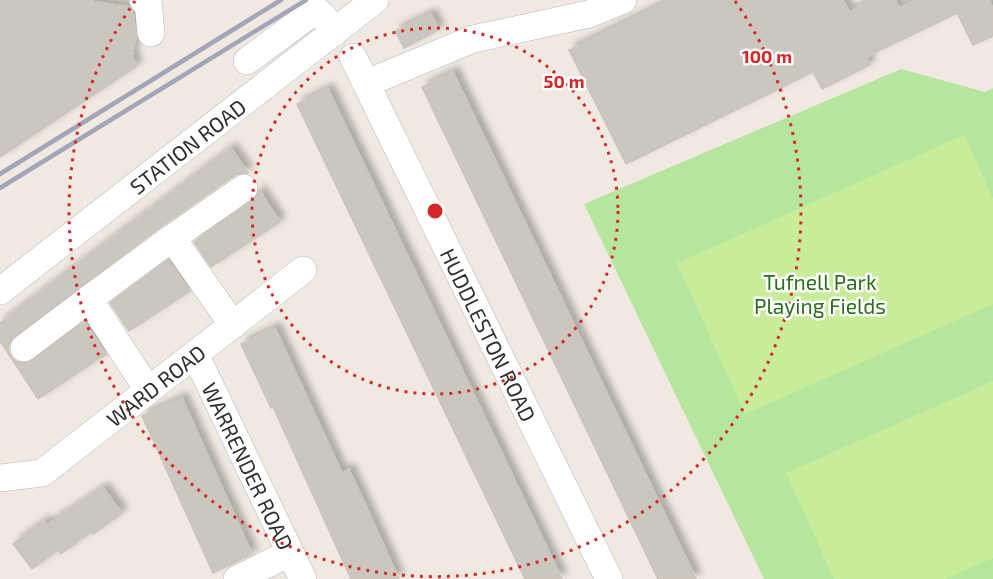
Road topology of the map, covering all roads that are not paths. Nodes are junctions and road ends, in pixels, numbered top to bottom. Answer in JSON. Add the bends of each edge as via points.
{"nodes":[{"id":1,"x":143,"y":0,"type":"edge"},
{"id":2,"x":375,"y":0,"type":"edge"},
{"id":3,"x":623,"y":0,"type":"edge"},
{"id":4,"x":151,"y":33,"type":"dead end"},
{"id":5,"x":334,"y":33,"type":"junction"},
{"id":6,"x":353,"y":57,"type":"dead end"},
{"id":7,"x":247,"y":61,"type":"dead end"},
{"id":8,"x":367,"y":83,"type":"junction"},
{"id":9,"x":244,"y":188,"type":"dead end"},
{"id":10,"x":172,"y":238,"type":"junction"},
{"id":11,"x":303,"y":270,"type":"dead end"},
{"id":12,"x":0,"y":291,"type":"edge"},
{"id":13,"x":89,"y":299,"type":"junction"},
{"id":14,"x":232,"y":325,"type":"junction"},
{"id":15,"x":24,"y":348,"type":"dead end"},
{"id":16,"x":195,"y":354,"type":"junction"},
{"id":17,"x":148,"y":390,"type":"junction"},
{"id":18,"x":0,"y":478,"type":"edge"},
{"id":19,"x":290,"y":553,"type":"junction"},
{"id":20,"x":237,"y":579,"type":"edge"},
{"id":21,"x":303,"y":579,"type":"edge"},
{"id":22,"x":609,"y":579,"type":"edge"}],
"edges":[{"from":1,"to":4,"type":"street","via":[[148,1]]},
{"from":2,"to":5,"type":"street","name":"STATION ROAD"},
{"from":3,"to":8,"type":"street","via":[[589,14],[473,39]]},
{"from":5,"to":7,"type":"street","via":[[316,10]]},
{"from":5,"to":12,"type":"street","name":"STATION ROAD"},
{"from":6,"to":8,"type":"street","name":"HUDDLESTON ROAD"},
{"from":8,"to":22,"type":"street","name":"HUDDLESTON ROAD"},
{"from":9,"to":10,"type":"street"},
{"from":10,"to":13,"type":"street"},
{"from":10,"to":14,"type":"street"},
{"from":11,"to":14,"type":"street","name":"WARD ROAD"},
{"from":13,"to":15,"type":"street"},
{"from":13,"to":17,"type":"street"},
{"from":14,"to":16,"type":"street","name":"WARD ROAD"},
{"from":16,"to":17,"type":"street","name":"WARD ROAD"},
{"from":16,"to":19,"type":"street","name":"WARRENDER ROAD"},
{"from":17,"to":18,"type":"street","name":"WARD ROAD","via":[[42,472]]},
{"from":19,"to":20,"type":"street"},
{"from":19,"to":21,"type":"street","name":"WARRENDER ROAD"}]}
